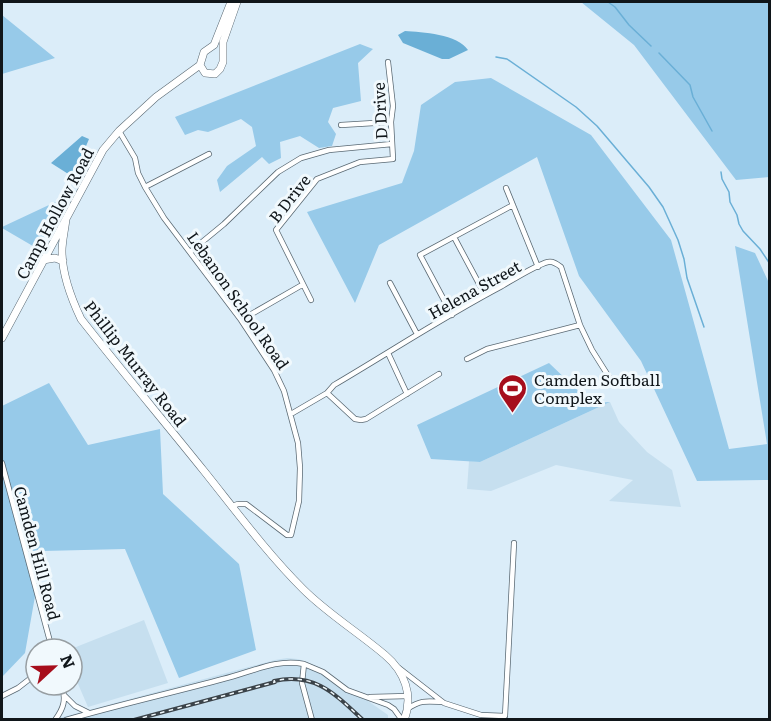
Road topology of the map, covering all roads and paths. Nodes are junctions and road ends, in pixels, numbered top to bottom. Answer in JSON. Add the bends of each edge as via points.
{"nodes":[{"id":1,"x":231,"y":2,"type":"edge"},
{"id":2,"x":237,"y":2,"type":"edge"},
{"id":3,"x":225,"y":28,"type":"junction"},
{"id":4,"x":388,"y":62,"type":"dead end"},
{"id":5,"x":200,"y":65,"type":"junction"},
{"id":6,"x":391,"y":122,"type":"junction"},
{"id":7,"x":341,"y":125,"type":"dead end"},
{"id":8,"x":119,"y":131,"type":"junction"},
{"id":9,"x":392,"y":144,"type":"junction"},
{"id":10,"x":209,"y":154,"type":"dead end"},
{"id":11,"x":393,"y":159,"type":"joint"},
{"id":12,"x":145,"y":187,"type":"junction"},
{"id":13,"x":506,"y":188,"type":"dead end"},
{"id":14,"x":513,"y":205,"type":"junction"},
{"id":15,"x":66,"y":219,"type":"junction"},
{"id":16,"x":454,"y":237,"type":"junction"},
{"id":17,"x":190,"y":252,"type":"junction"},
{"id":18,"x":43,"y":260,"type":"junction"},
{"id":19,"x":63,"y":261,"type":"junction"},
{"id":20,"x":538,"y":267,"type":"junction"},
{"id":21,"x":390,"y":283,"type":"dead end"},
{"id":22,"x":302,"y":285,"type":"junction"},
{"id":23,"x":485,"y":295,"type":"junction"},
{"id":24,"x":311,"y":300,"type":"dead end"},
{"id":25,"x":452,"y":315,"type":"junction"},
{"id":26,"x":241,"y":320,"type":"junction"},
{"id":27,"x":580,"y":326,"type":"junction"},
{"id":28,"x":417,"y":334,"type":"junction"},
{"id":29,"x":2,"y":338,"type":"edge"},
{"id":30,"x":388,"y":353,"type":"junction"},
{"id":31,"x":467,"y":358,"type":"dead end"},
{"id":32,"x":439,"y":374,"type":"dead end"},
{"id":33,"x":614,"y":385,"type":"dead end"},
{"id":34,"x":327,"y":393,"type":"junction"},
{"id":35,"x":407,"y":394,"type":"junction"},
{"id":36,"x":291,"y":414,"type":"junction"},
{"id":37,"x":2,"y":463,"type":"edge"},
{"id":38,"x":232,"y":506,"type":"junction"},
{"id":39,"x":514,"y":543,"type":"dead end"},
{"id":40,"x":49,"y":637,"type":"edge"},
{"id":41,"x":304,"y":664,"type":"junction"},
{"id":42,"x":397,"y":667,"type":"junction"},
{"id":43,"x":24,"y":683,"type":"edge"},
{"id":44,"x":2,"y":696,"type":"edge"},
{"id":45,"x":408,"y":696,"type":"junction"},
{"id":46,"x":65,"y":697,"type":"edge"},
{"id":47,"x":66,"y":697,"type":"edge"},
{"id":48,"x":364,"y":697,"type":"junction"},
{"id":49,"x":444,"y":703,"type":"junction"},
{"id":50,"x":407,"y":709,"type":"junction"},
{"id":51,"x":89,"y":713,"type":"junction"},
{"id":52,"x":55,"y":720,"type":"edge"},
{"id":53,"x":66,"y":720,"type":"edge"},
{"id":54,"x":312,"y":720,"type":"edge"},
{"id":55,"x":403,"y":720,"type":"edge"}],
"edges":[{"from":1,"to":3,"type":"street","name":"Camp Hollow Road"},
{"from":2,"to":3,"type":"street","name":"Camp Hollow Road"},
{"from":3,"to":5,"type":"street","name":"Camp Hollow Road","via":[[204,52]]},
{"from":3,"to":5,"type":"street","name":"Camp Hollow Road","via":[[220,69],[215,74],[206,73]]},
{"from":4,"to":6,"type":"street","name":"D Drive"},
{"from":5,"to":8,"type":"street","name":"Camp Hollow Road"},
{"from":6,"to":7,"type":"street"},
{"from":6,"to":9,"type":"street","name":"D Drive"},
{"from":8,"to":12,"type":"street","name":"Lebanon School Road","via":[[135,158]]},
{"from":8,"to":15,"type":"street","name":"Camp Hollow Road","via":[[103,150]]},
{"from":9,"to":11,"type":"street","name":"D Drive"},
{"from":9,"to":17,"type":"street","via":[[329,150],[301,158],[278,172]]},
{"from":10,"to":12,"type":"street"},
{"from":11,"to":22,"type":"street","name":"B Drive","via":[[360,162],[317,179],[276,230]]},
{"from":12,"to":17,"type":"street","name":"Lebanon School Road"},
{"from":13,"to":14,"type":"street"},
{"from":14,"to":16,"type":"street"},
{"from":14,"to":20,"type":"street"},
{"from":15,"to":18,"type":"street","name":"Camp Hollow Road"},
{"from":15,"to":19,"type":"street","name":"Phillip Murray Road"},
{"from":16,"to":23,"type":"street"},
{"from":16,"to":25,"type":"street","via":[[420,255]]},
{"from":17,"to":26,"type":"street","name":"Lebanon School Road"},
{"from":18,"to":19,"type":"street"},
{"from":18,"to":29,"type":"street","name":"Camp Hollow Road"},
{"from":19,"to":38,"type":"street","name":"Phillip Murray Road","via":[[72,301],[81,319]]},
{"from":20,"to":23,"type":"street","name":"Helena Street"},
{"from":20,"to":27,"type":"street","name":"Helena Street","via":[[549,262],[561,267]]},
{"from":21,"to":28,"type":"street"},
{"from":22,"to":24,"type":"street","name":"B Drive"},
{"from":22,"to":26,"type":"street"},
{"from":23,"to":25,"type":"street","name":"Helena Street"},
{"from":25,"to":28,"type":"street","name":"Helena Street"},
{"from":26,"to":36,"type":"street","name":"Lebanon School Road","via":[[274,370]]},
{"from":27,"to":31,"type":"street","via":[[487,349]]},
{"from":27,"to":33,"type":"street","name":"Helena Street"},
{"from":28,"to":30,"type":"street","name":"Helena Street"},
{"from":30,"to":34,"type":"street","name":"Helena Street"},
{"from":30,"to":35,"type":"street"},
{"from":32,"to":35,"type":"street"},
{"from":34,"to":35,"type":"street","via":[[361,420]]},
{"from":34,"to":36,"type":"street","name":"Helena Street"},
{"from":36,"to":38,"type":"street","name":"Lebanon School Road","via":[[300,468],[299,501],[291,535],[246,504]]},
{"from":37,"to":40,"type":"street","name":"Camden Hill Road"},
{"from":38,"to":42,"type":"street","via":[[306,592]]},
{"from":39,"to":49,"type":"street","via":[[505,716],[481,715]]},
{"from":41,"to":48,"type":"street"},
{"from":41,"to":51,"type":"street","via":[[276,663]]},
{"from":41,"to":54,"type":"street","via":[[302,683]]},
{"from":42,"to":45,"type":"street"},
{"from":42,"to":49,"type":"street"},
{"from":43,"to":44,"type":"street"},
{"from":45,"to":48,"type":"street"},
{"from":45,"to":50,"type":"street"},
{"from":46,"to":52,"type":"street"},
{"from":47,"to":51,"type":"street"},
{"from":48,"to":55,"type":"street","via":[[388,705]]},
{"from":49,"to":50,"type":"street","via":[[417,702]]},
{"from":50,"to":55,"type":"street"},
{"from":51,"to":53,"type":"street"}]}
